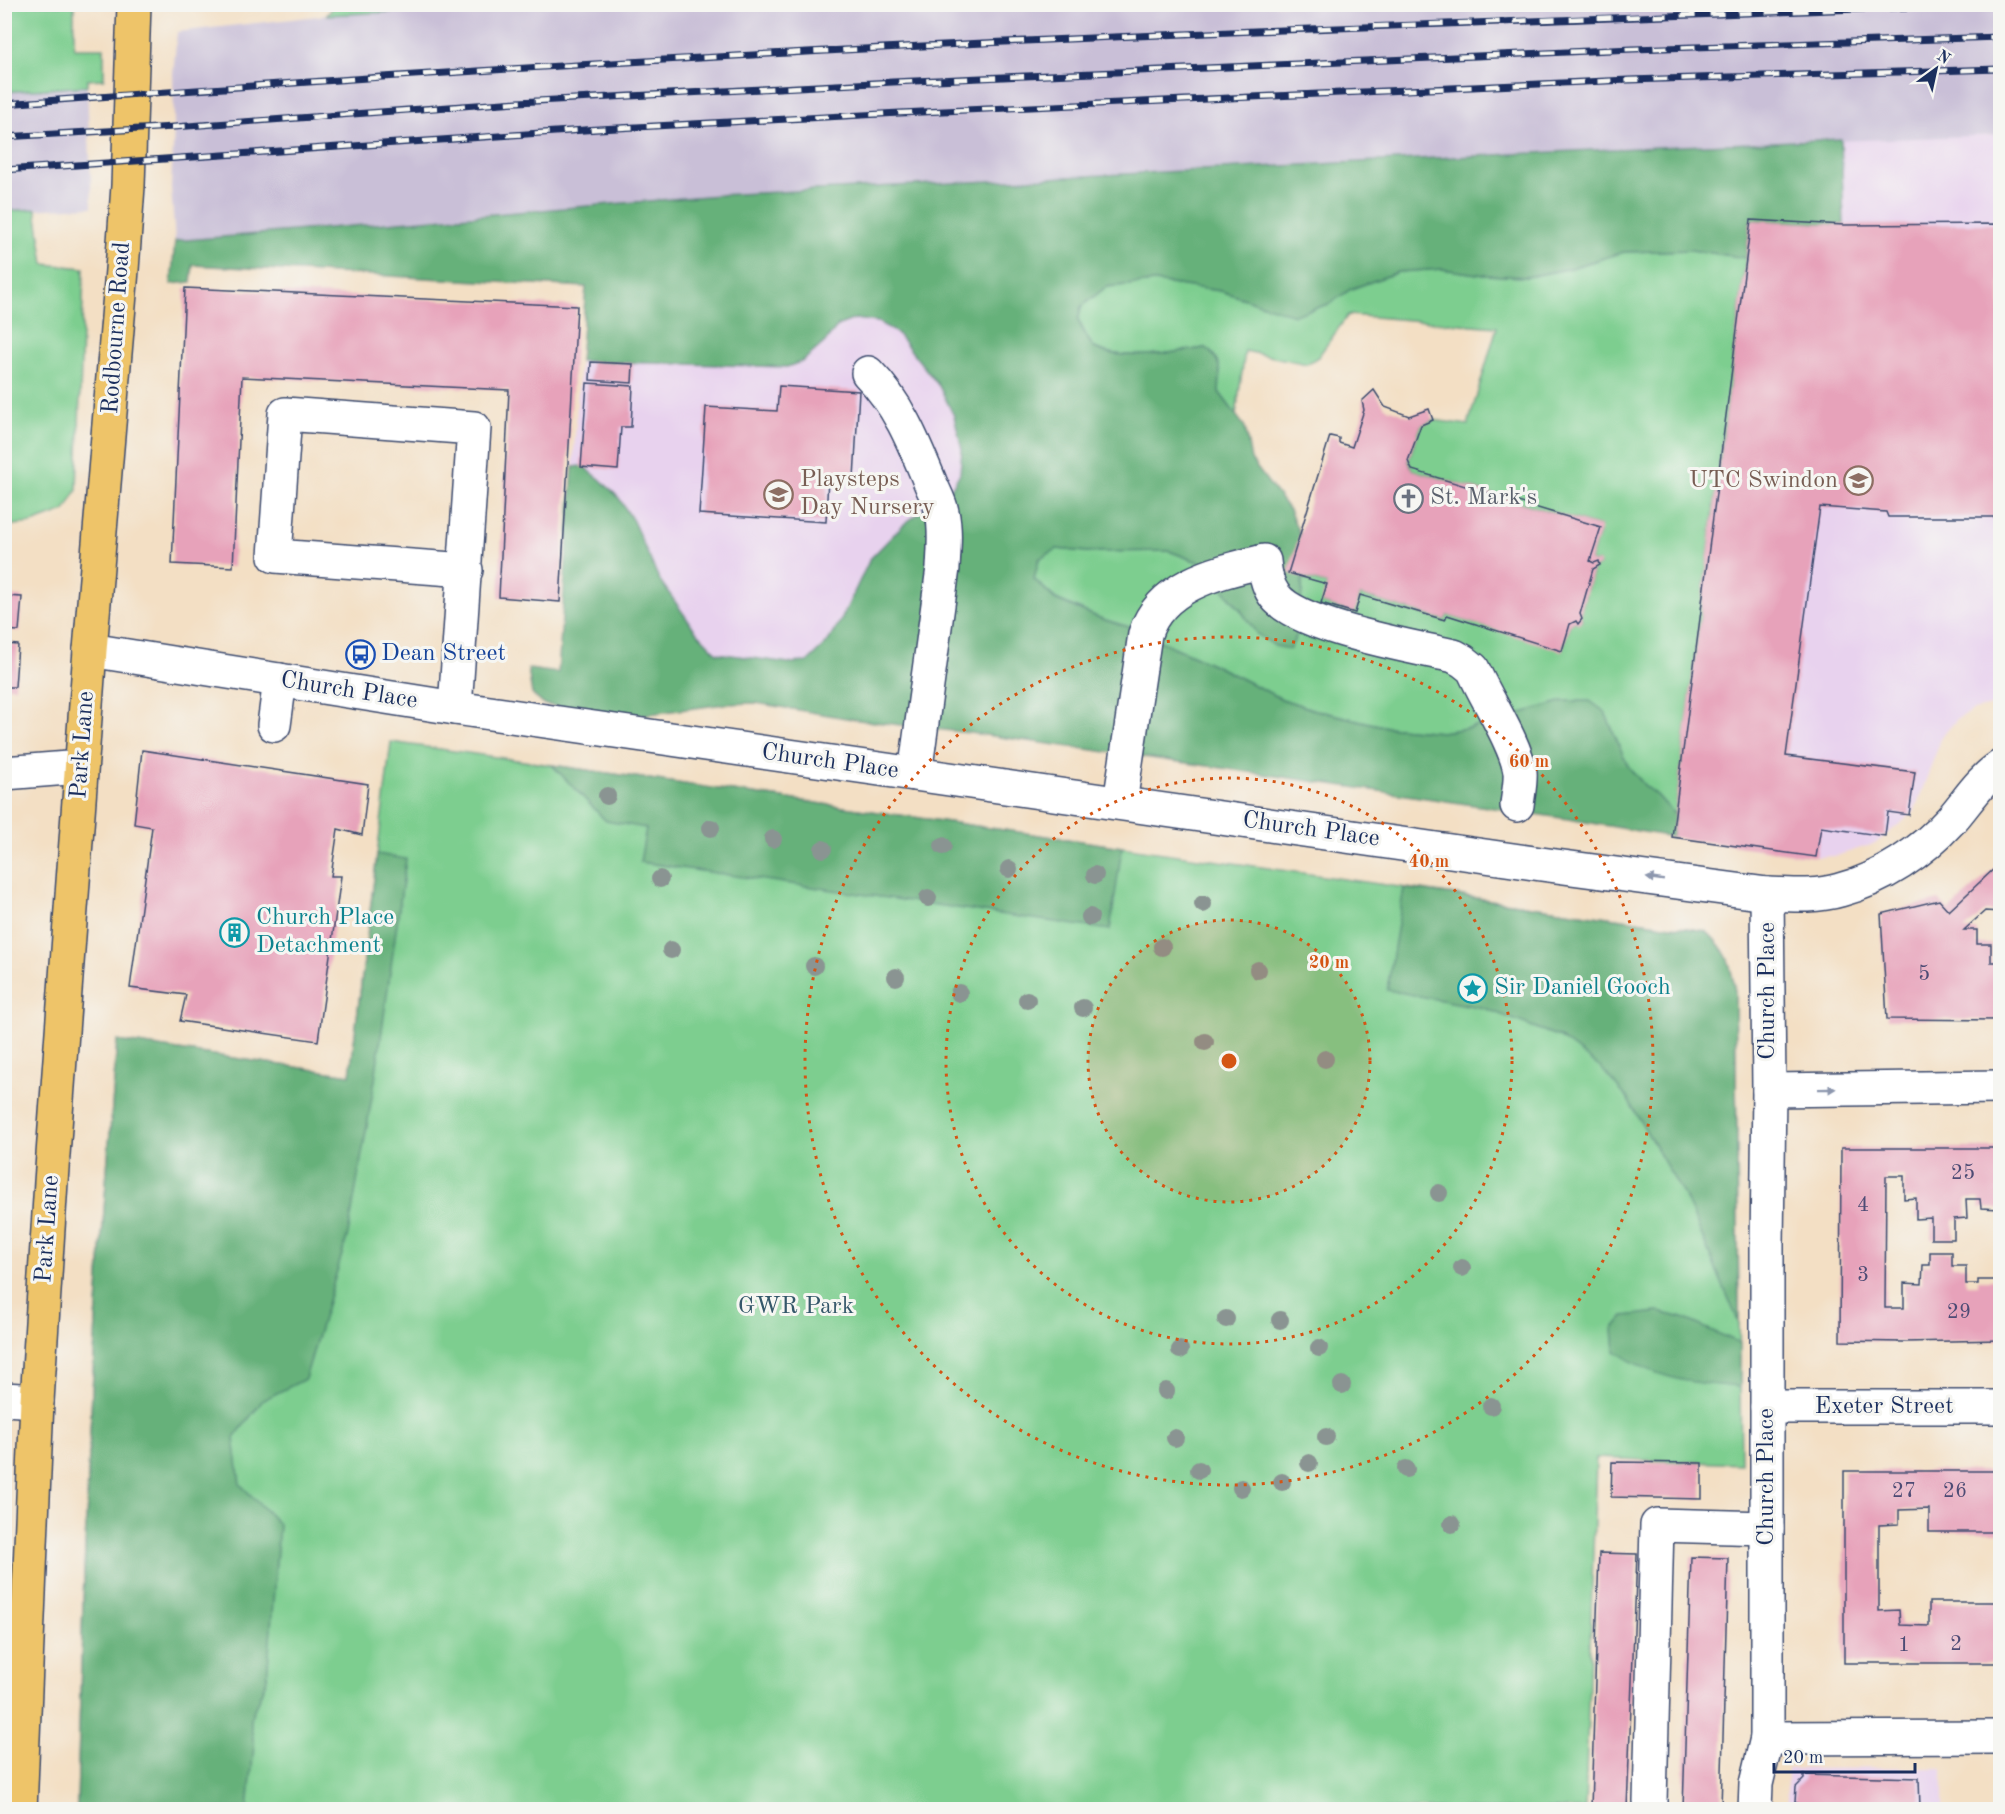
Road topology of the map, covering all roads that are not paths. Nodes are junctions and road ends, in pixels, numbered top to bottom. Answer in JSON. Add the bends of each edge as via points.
{"nodes":[{"id":1,"x":134,"y":4,"type":"edge"},
{"id":2,"x":868,"y":373,"type":"dead end"},
{"id":3,"x":466,"y":570,"type":"junction"},
{"id":4,"x":90,"y":650,"type":"junction"},
{"id":5,"x":280,"y":680,"type":"junction"},
{"id":6,"x":455,"y":708,"type":"junction"},
{"id":7,"x":274,"y":725,"type":"dead end"},
{"id":8,"x":81,"y":767,"type":"junction"},
{"id":9,"x":2001,"y":767,"type":"edge"},
{"id":10,"x":4,"y":773,"type":"edge"},
{"id":11,"x":915,"y":774,"type":"junction"},
{"id":12,"x":1120,"y":803,"type":"junction"},
{"id":13,"x":1517,"y":805,"type":"dead end"},
{"id":14,"x":1767,"y":894,"type":"junction"},
{"id":15,"x":2001,"y":1087,"type":"edge"},
{"id":16,"x":1769,"y":1089,"type":"junction"},
{"id":17,"x":4,"y":1400,"type":"edge"},
{"id":18,"x":37,"y":1401,"type":"junction"},
{"id":19,"x":1767,"y":1407,"type":"junction"},
{"id":20,"x":2001,"y":1407,"type":"edge"},
{"id":21,"x":1767,"y":1528,"type":"junction"},
{"id":22,"x":2001,"y":1737,"type":"edge"},
{"id":23,"x":1767,"y":1738,"type":"junction"},
{"id":24,"x":1650,"y":1802,"type":"dead end"},
{"id":25,"x":20,"y":1809,"type":"edge"},
{"id":26,"x":1755,"y":1809,"type":"edge"}],
"edges":[{"from":1,"to":4,"type":"main road","name":"Rodbourne Road","via":[[123,249]]},
{"from":2,"to":11,"type":"street","via":[[899,413],[942,511],[943,568]]},
{"from":3,"to":3,"type":"street","via":[[275,556],[285,414],[474,428]]},
{"from":3,"to":6,"type":"street"},
{"from":4,"to":5,"type":"street","name":"Church Place"},
{"from":4,"to":8,"type":"main road","name":"Park Lane"},
{"from":5,"to":6,"type":"street","name":"Church Place"},
{"from":5,"to":7,"type":"street"},
{"from":6,"to":11,"type":"street","name":"Church Place"},
{"from":8,"to":10,"type":"street"},
{"from":8,"to":18,"type":"main road","name":"Park Lane"},
{"from":9,"to":14,"type":"street","via":[[1990,773],[1925,845],[1876,876],[1839,891]]},
{"from":11,"to":12,"type":"street","name":"Church Place"},
{"from":12,"to":13,"type":"street","via":[[1149,623],[1166,601],[1199,580],[1264,561],[1265,576],[1276,597],[1295,611],[1336,628],[1454,656],[1473,669],[1520,772]]},
{"from":14,"to":12,"type":"street","name":"Church Place","one_way":true},
{"from":14,"to":16,"type":"street","name":"Church Place"},
{"from":16,"to":15,"type":"street","one_way":true},
{"from":16,"to":19,"type":"street","name":"Church Place"},
{"from":17,"to":18,"type":"street"},
{"from":18,"to":25,"type":"main road","name":"Park Lane"},
{"from":19,"to":20,"type":"street","name":"Exeter Street"},
{"from":19,"to":21,"type":"street","name":"Church Place"},
{"from":21,"to":23,"type":"street","name":"Church Place"},
{"from":21,"to":24,"type":"street","via":[[1657,1525]]},
{"from":22,"to":23,"type":"street"},
{"from":23,"to":26,"type":"street","name":"Church Place","via":[[1756,1784]]}]}
